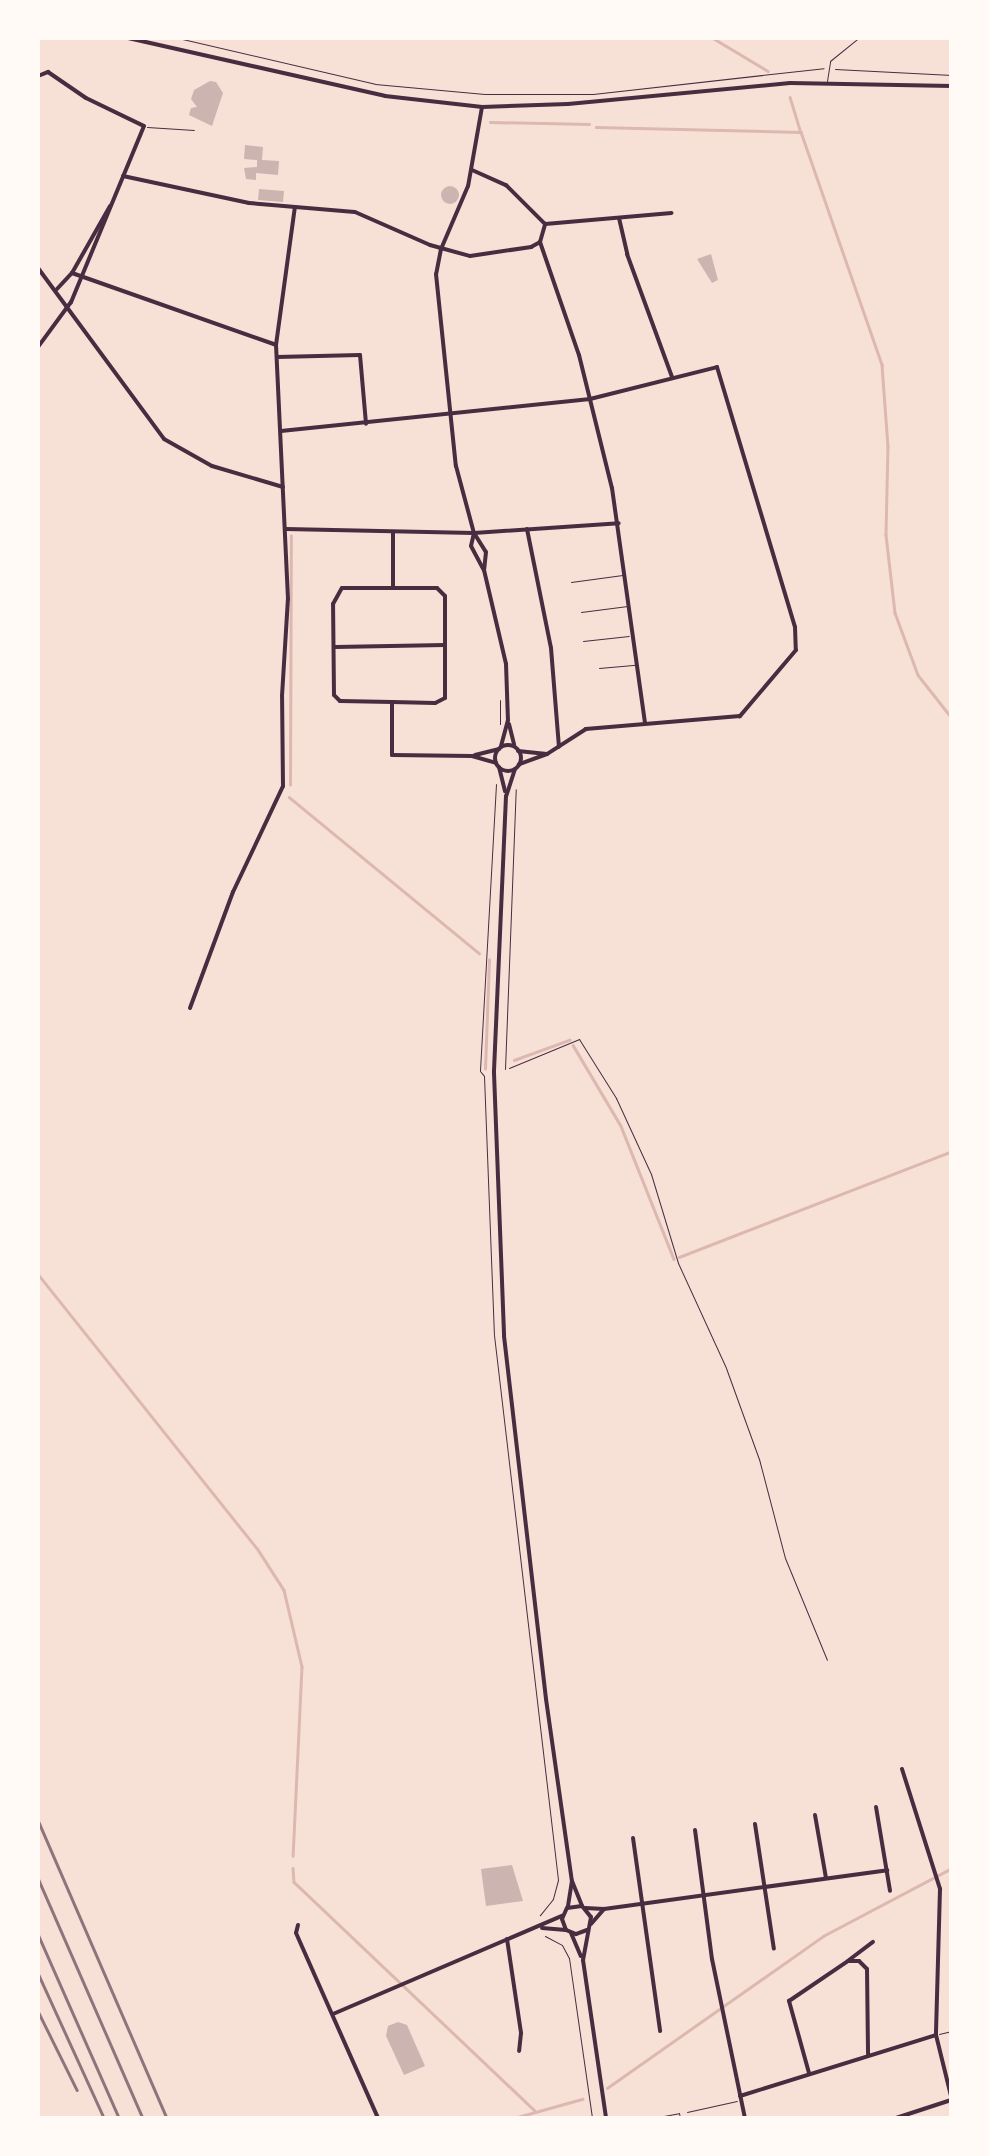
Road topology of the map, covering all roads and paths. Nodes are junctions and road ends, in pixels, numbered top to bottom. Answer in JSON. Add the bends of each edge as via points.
{"nodes":[{"id":1,"x":128,"y":38,"type":"edge"},
{"id":2,"x":178,"y":38,"type":"edge"},
{"id":3,"x":858,"y":38,"type":"edge"},
{"id":4,"x":828,"y":69,"type":"junction"},
{"id":5,"x":38,"y":76,"type":"edge"},
{"id":6,"x":952,"y":76,"type":"edge"},
{"id":7,"x":827,"y":85,"type":"junction"},
{"id":8,"x":952,"y":86,"type":"edge"},
{"id":9,"x":482,"y":107,"type":"junction"},
{"id":10,"x":144,"y":126,"type":"junction"},
{"id":11,"x":194,"y":130,"type":"dead end"},
{"id":12,"x":472,"y":170,"type":"junction"},
{"id":13,"x":123,"y":176,"type":"junction"},
{"id":14,"x":110,"y":206,"type":"junction"},
{"id":15,"x":295,"y":208,"type":"junction"},
{"id":16,"x":672,"y":213,"type":"dead end"},
{"id":17,"x":619,"y":218,"type":"junction"},
{"id":18,"x":545,"y":224,"type":"junction"},
{"id":19,"x":540,"y":242,"type":"junction"},
{"id":20,"x":441,"y":249,"type":"junction"},
{"id":21,"x":38,"y":268,"type":"edge"},
{"id":22,"x":72,"y":273,"type":"junction"},
{"id":23,"x":81,"y":277,"type":"junction"},
{"id":24,"x":57,"y":290,"type":"junction"},
{"id":25,"x":68,"y":308,"type":"junction"},
{"id":26,"x":276,"y":345,"type":"junction"},
{"id":27,"x":38,"y":347,"type":"edge"},
{"id":28,"x":277,"y":358,"type":"junction"},
{"id":29,"x":672,"y":377,"type":"junction"},
{"id":30,"x":590,"y":399,"type":"junction"},
{"id":31,"x":449,"y":413,"type":"junction"},
{"id":32,"x":366,"y":424,"type":"junction"},
{"id":33,"x":281,"y":431,"type":"junction"},
{"id":34,"x":283,"y":487,"type":"junction"},
{"id":35,"x":619,"y":524,"type":"junction"},
{"id":36,"x":286,"y":529,"type":"junction"},
{"id":37,"x":527,"y":529,"type":"junction"},
{"id":38,"x":393,"y":531,"type":"junction"},
{"id":39,"x":474,"y":533,"type":"junction"},
{"id":40,"x":484,"y":570,"type":"junction"},
{"id":41,"x":626,"y":574,"type":"junction"},
{"id":42,"x":571,"y":582,"type":"dead end"},
{"id":43,"x":393,"y":587,"type":"junction"},
{"id":44,"x":630,"y":606,"type":"junction"},
{"id":45,"x":581,"y":612,"type":"dead end"},
{"id":46,"x":633,"y":635,"type":"junction"},
{"id":47,"x":583,"y":641,"type":"dead end"},
{"id":48,"x":445,"y":645,"type":"junction"},
{"id":49,"x":333,"y":646,"type":"junction"},
{"id":50,"x":638,"y":665,"type":"junction"},
{"id":51,"x":599,"y":668,"type":"dead end"},
{"id":52,"x":500,"y":691,"type":"dead end"},
{"id":53,"x":392,"y":702,"type":"junction"},
{"id":54,"x":508,"y":720,"type":"junction"},
{"id":55,"x":645,"y":723,"type":"junction"},
{"id":56,"x":500,"y":737,"type":"dead end"},
{"id":57,"x":559,"y":747,"type":"junction"},
{"id":58,"x":500,"y":748,"type":"junction"},
{"id":59,"x":517,"y":750,"type":"junction"},
{"id":60,"x":547,"y":754,"type":"junction"},
{"id":61,"x":472,"y":756,"type":"junction"},
{"id":62,"x":498,"y":765,"type":"junction"},
{"id":63,"x":517,"y":766,"type":"junction"},
{"id":64,"x":496,"y":779,"type":"dead end"},
{"id":65,"x":516,"y":782,"type":"dead end"},
{"id":66,"x":506,"y":796,"type":"junction"},
{"id":67,"x":190,"y":1008,"type":"dead end"},
{"id":68,"x":827,"y":1660,"type":"dead end"},
{"id":69,"x":902,"y":1769,"type":"dead end"},
{"id":70,"x":876,"y":1807,"type":"dead end"},
{"id":71,"x":815,"y":1816,"type":"dead end"},
{"id":72,"x":754,"y":1824,"type":"dead end"},
{"id":73,"x":695,"y":1830,"type":"dead end"},
{"id":74,"x":634,"y":1838,"type":"dead end"},
{"id":75,"x":887,"y":1870,"type":"junction"},
{"id":76,"x":826,"y":1878,"type":"junction"},
{"id":77,"x":572,"y":1881,"type":"junction"},
{"id":78,"x":764,"y":1887,"type":"junction"},
{"id":79,"x":890,"y":1891,"type":"dead end"},
{"id":80,"x":704,"y":1896,"type":"junction"},
{"id":81,"x":642,"y":1903,"type":"junction"},
{"id":82,"x":584,"y":1907,"type":"junction"},
{"id":83,"x":567,"y":1908,"type":"junction"},
{"id":84,"x":604,"y":1910,"type":"junction"},
{"id":85,"x":562,"y":1915,"type":"junction"},
{"id":86,"x":591,"y":1924,"type":"junction"},
{"id":87,"x":298,"y":1925,"type":"dead end"},
{"id":88,"x":542,"y":1928,"type":"junction"},
{"id":89,"x":587,"y":1930,"type":"junction"},
{"id":90,"x":568,"y":1931,"type":"junction"},
{"id":91,"x":508,"y":1939,"type":"junction"},
{"id":92,"x":874,"y":1942,"type":"dead end"},
{"id":93,"x":774,"y":1949,"type":"dead end"},
{"id":94,"x":582,"y":1960,"type":"junction"},
{"id":95,"x":848,"y":1961,"type":"junction"},
{"id":96,"x":332,"y":2014,"type":"junction"},
{"id":97,"x":660,"y":2031,"type":"dead end"},
{"id":98,"x":952,"y":2031,"type":"edge"},
{"id":99,"x":936,"y":2035,"type":"junction"},
{"id":100,"x":518,"y":2051,"type":"dead end"},
{"id":101,"x":868,"y":2054,"type":"junction"},
{"id":102,"x":810,"y":2073,"type":"junction"},
{"id":103,"x":741,"y":2098,"type":"junction"},
{"id":104,"x":951,"y":2100,"type":"edge"},
{"id":105,"x":687,"y":2112,"type":"dead end"},
{"id":106,"x":664,"y":2116,"type":"edge"},
{"id":107,"x":378,"y":2118,"type":"edge"},
{"id":108,"x":592,"y":2118,"type":"edge"},
{"id":109,"x":606,"y":2118,"type":"edge"},
{"id":110,"x":680,"y":2118,"type":"edge"},
{"id":111,"x":745,"y":2118,"type":"edge"},
{"id":112,"x":896,"y":2118,"type":"edge"}],
"edges":[{"from":1,"to":9,"type":"street","via":[[385,96]]},
{"from":2,"to":4,"type":"path","via":[[375,84],[485,94],[593,94]]},
{"from":3,"to":4,"type":"lane"},
{"from":4,"to":6,"type":"path"},
{"from":4,"to":7,"type":"lane"},
{"from":5,"to":10,"type":"street","via":[[48,72]]},
{"from":7,"to":8,"type":"street"},
{"from":7,"to":9,"type":"street"},
{"from":9,"to":12,"type":"street"},
{"from":10,"to":11,"type":"lane"},
{"from":10,"to":13,"type":"street"},
{"from":12,"to":18,"type":"street","via":[[506,185]]},
{"from":12,"to":20,"type":"street"},
{"from":13,"to":14,"type":"street"},
{"from":13,"to":15,"type":"street"},
{"from":14,"to":22,"type":"street"},
{"from":14,"to":23,"type":"street"},
{"from":15,"to":20,"type":"street","via":[[355,212]]},
{"from":15,"to":26,"type":"street"},
{"from":16,"to":17,"type":"street"},
{"from":17,"to":18,"type":"street"},
{"from":17,"to":29,"type":"street"},
{"from":18,"to":19,"type":"street"},
{"from":19,"to":20,"type":"street","via":[[498,255]]},
{"from":19,"to":30,"type":"street"},
{"from":20,"to":31,"type":"street","via":[[436,274]]},
{"from":21,"to":24,"type":"street"},
{"from":22,"to":23,"type":"street"},
{"from":22,"to":24,"type":"street"},
{"from":23,"to":25,"type":"street"},
{"from":23,"to":26,"type":"street"},
{"from":24,"to":25,"type":"street"},
{"from":25,"to":27,"type":"street"},
{"from":25,"to":34,"type":"street","via":[[164,439],[212,466]]},
{"from":26,"to":28,"type":"street"},
{"from":28,"to":32,"type":"street","via":[[360,354]]},
{"from":28,"to":33,"type":"street"},
{"from":29,"to":30,"type":"street"},
{"from":29,"to":55,"type":"street","via":[[718,367],[798,642],[740,716]]},
{"from":30,"to":31,"type":"street"},
{"from":30,"to":35,"type":"street"},
{"from":31,"to":32,"type":"street"},
{"from":31,"to":39,"type":"street"},
{"from":32,"to":33,"type":"street"},
{"from":33,"to":34,"type":"street"},
{"from":34,"to":36,"type":"street"},
{"from":35,"to":37,"type":"street"},
{"from":35,"to":41,"type":"street"},
{"from":36,"to":38,"type":"street"},
{"from":36,"to":67,"type":"street","via":[[283,786],[233,892]]},
{"from":37,"to":39,"type":"street"},
{"from":37,"to":57,"type":"street","via":[[551,648]]},
{"from":38,"to":39,"type":"street"},
{"from":38,"to":43,"type":"street"},
{"from":39,"to":40,"type":"street","via":[[486,552]]},
{"from":39,"to":40,"type":"street","via":[[471,546]]},
{"from":40,"to":54,"type":"street","via":[[506,664]]},
{"from":41,"to":42,"type":"lane"},
{"from":41,"to":44,"type":"street"},
{"from":43,"to":48,"type":"street","via":[[437,588],[444,596]]},
{"from":43,"to":49,"type":"street","via":[[336,592]]},
{"from":44,"to":45,"type":"lane"},
{"from":44,"to":46,"type":"street"},
{"from":46,"to":47,"type":"lane"},
{"from":46,"to":50,"type":"street"},
{"from":48,"to":49,"type":"street"},
{"from":48,"to":53,"type":"street","via":[[444,698]]},
{"from":49,"to":53,"type":"street","via":[[334,695]]},
{"from":50,"to":51,"type":"lane"},
{"from":50,"to":55,"type":"street"},
{"from":52,"to":56,"type":"path"},
{"from":53,"to":61,"type":"street","via":[[392,754]]},
{"from":54,"to":58,"type":"street"},
{"from":54,"to":59,"type":"street"},
{"from":55,"to":57,"type":"street","via":[[586,729]]},
{"from":57,"to":60,"type":"street"},
{"from":58,"to":59,"type":"street"},
{"from":58,"to":61,"type":"street"},
{"from":58,"to":62,"type":"street"},
{"from":59,"to":60,"type":"street"},
{"from":59,"to":63,"type":"street"},
{"from":60,"to":63,"type":"street"},
{"from":61,"to":62,"type":"street"},
{"from":62,"to":63,"type":"street"},
{"from":62,"to":66,"type":"street"},
{"from":63,"to":66,"type":"street"},
{"from":64,"to":88,"type":"path","via":[[480,1070],[494,1336],[558,1880],[540,1915]]},
{"from":65,"to":68,"type":"path","via":[[505,1070],[579,1040],[616,1098],[726,1368],[785,1558]]},
{"from":66,"to":77,"type":"street","via":[[494,1073],[504,1336]]},
{"from":69,"to":99,"type":"street","via":[[939,1880]]},
{"from":70,"to":75,"type":"street"},
{"from":71,"to":76,"type":"street"},
{"from":72,"to":78,"type":"street"},
{"from":73,"to":80,"type":"street"},
{"from":74,"to":81,"type":"street"},
{"from":75,"to":76,"type":"street"},
{"from":75,"to":79,"type":"street"},
{"from":76,"to":78,"type":"street"},
{"from":77,"to":82,"type":"street"},
{"from":77,"to":83,"type":"street"},
{"from":78,"to":80,"type":"street"},
{"from":78,"to":93,"type":"street"},
{"from":80,"to":81,"type":"street"},
{"from":80,"to":103,"type":"street"},
{"from":81,"to":84,"type":"street"},
{"from":81,"to":97,"type":"street"},
{"from":82,"to":83,"type":"street"},
{"from":82,"to":84,"type":"street"},
{"from":82,"to":86,"type":"street"},
{"from":83,"to":85,"type":"street"},
{"from":84,"to":86,"type":"street"},
{"from":85,"to":88,"type":"street"},
{"from":85,"to":90,"type":"street"},
{"from":86,"to":89,"type":"street"},
{"from":87,"to":96,"type":"street"},
{"from":88,"to":90,"type":"street"},
{"from":88,"to":91,"type":"street"},
{"from":88,"to":108,"type":"path","via":[[569,1958]]},
{"from":89,"to":90,"type":"street"},
{"from":89,"to":94,"type":"street"},
{"from":90,"to":94,"type":"street"},
{"from":91,"to":96,"type":"street"},
{"from":91,"to":100,"type":"street"},
{"from":92,"to":95,"type":"street"},
{"from":94,"to":109,"type":"street"},
{"from":95,"to":101,"type":"street","via":[[867,1968]]},
{"from":95,"to":102,"type":"street","via":[[788,2000]]},
{"from":96,"to":107,"type":"street"},
{"from":98,"to":99,"type":"lane"},
{"from":99,"to":101,"type":"street"},
{"from":99,"to":104,"type":"street"},
{"from":101,"to":102,"type":"street"},
{"from":102,"to":103,"type":"street"},
{"from":103,"to":105,"type":"lane"},
{"from":103,"to":111,"type":"street"},
{"from":104,"to":112,"type":"street"},
{"from":106,"to":110,"type":"lane"}]}
